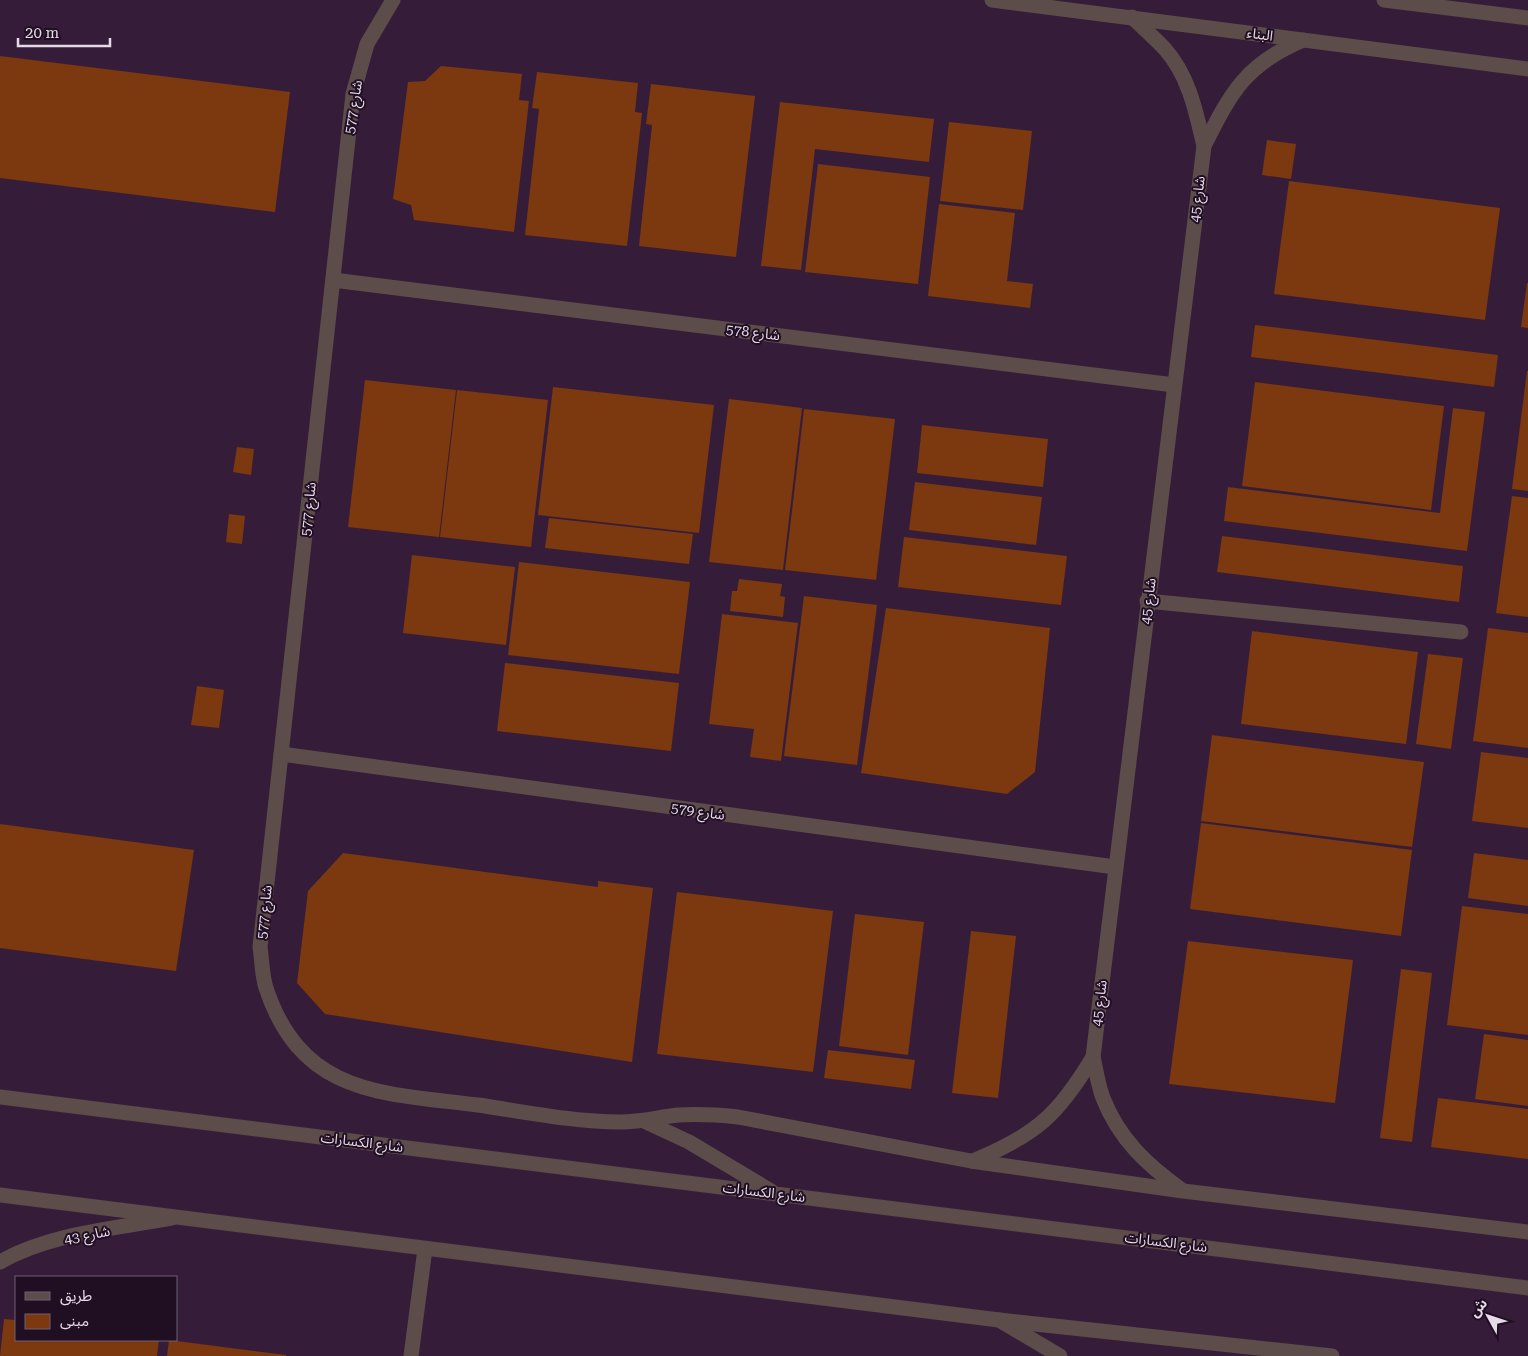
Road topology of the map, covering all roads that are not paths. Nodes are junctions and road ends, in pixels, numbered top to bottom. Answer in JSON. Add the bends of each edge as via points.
{"nodes":[{"id":1,"x":393,"y":0,"type":"edge"},
{"id":2,"x":992,"y":0,"type":"edge"},
{"id":3,"x":1384,"y":0,"type":"edge"},
{"id":4,"x":1132,"y":17,"type":"junction"},
{"id":5,"x":1528,"y":18,"type":"edge"},
{"id":6,"x":1303,"y":40,"type":"junction"},
{"id":7,"x":1528,"y":69,"type":"edge"},
{"id":8,"x":1204,"y":146,"type":"junction"},
{"id":9,"x":333,"y":280,"type":"junction"},
{"id":10,"x":1174,"y":385,"type":"junction"},
{"id":11,"x":1148,"y":601,"type":"junction"},
{"id":12,"x":1462,"y":632,"type":"dead end"},
{"id":13,"x":281,"y":754,"type":"junction"},
{"id":14,"x":1115,"y":867,"type":"junction"},
{"id":15,"x":1093,"y":1057,"type":"junction"},
{"id":16,"x":0,"y":1096,"type":"edge"},
{"id":17,"x":644,"y":1121,"type":"junction"},
{"id":18,"x":971,"y":1161,"type":"junction"},
{"id":19,"x":1183,"y":1191,"type":"junction"},
{"id":20,"x":775,"y":1193,"type":"junction"},
{"id":21,"x":0,"y":1195,"type":"edge"},
{"id":22,"x":177,"y":1217,"type":"junction"},
{"id":23,"x":1528,"y":1232,"type":"edge"},
{"id":24,"x":425,"y":1249,"type":"junction"},
{"id":25,"x":0,"y":1262,"type":"edge"},
{"id":26,"x":1528,"y":1288,"type":"edge"},
{"id":27,"x":999,"y":1320,"type":"junction"},
{"id":28,"x":411,"y":1356,"type":"edge"},
{"id":29,"x":1060,"y":1356,"type":"edge"},
{"id":30,"x":1332,"y":1356,"type":"edge"}],
"edges":[{"from":1,"to":9,"type":"street","name":"شارع 577","via":[[367,44],[353,94]]},
{"from":2,"to":4,"type":"street","name":"البناء"},
{"from":3,"to":5,"type":"street"},
{"from":4,"to":6,"type":"street","name":"البناء"},
{"from":4,"to":8,"type":"street","name":"شارع 45","via":[[1166,50],[1182,73],[1193,100]]},
{"from":6,"to":7,"type":"street","name":"البناء"},
{"from":6,"to":8,"type":"street","name":"شارع 45","via":[[1277,51],[1239,84]]},
{"from":8,"to":10,"type":"street","name":"شارع 45"},
{"from":9,"to":10,"type":"street","name":"شارع 578"},
{"from":9,"to":13,"type":"street","name":"شارع 577"},
{"from":10,"to":11,"type":"street","name":"شارع 45"},
{"from":11,"to":12,"type":"street"},
{"from":11,"to":14,"type":"street","name":"شارع 45"},
{"from":13,"to":14,"type":"street","name":"شارع 579"},
{"from":13,"to":17,"type":"street","name":"شارع 577","via":[[260,947],[265,987],[280,1024],[304,1055],[336,1078],[374,1092],[598,1121]]},
{"from":14,"to":15,"type":"street","name":"شارع 45"},
{"from":15,"to":18,"type":"street","name":"شارع 45","via":[[1072,1092],[1044,1123],[1009,1146]]},
{"from":15,"to":19,"type":"street","name":"شارع 45","via":[[1102,1098],[1122,1134],[1149,1166]]},
{"from":16,"to":20,"type":"street","name":"شارع الكسارات"},
{"from":17,"to":18,"type":"street","via":[[676,1115],[738,1117]]},
{"from":17,"to":20,"type":"street","via":[[690,1142]]},
{"from":18,"to":19,"type":"street"},
{"from":19,"to":23,"type":"street"},
{"from":20,"to":26,"type":"street","name":"شارع الكسارات"},
{"from":21,"to":22,"type":"street"},
{"from":22,"to":24,"type":"street"},
{"from":22,"to":25,"type":"street","name":"شارع 43","via":[[51,1242],[16,1253]]},
{"from":24,"to":27,"type":"street"},
{"from":24,"to":28,"type":"street"},
{"from":27,"to":29,"type":"street"},
{"from":27,"to":30,"type":"street"}]}
